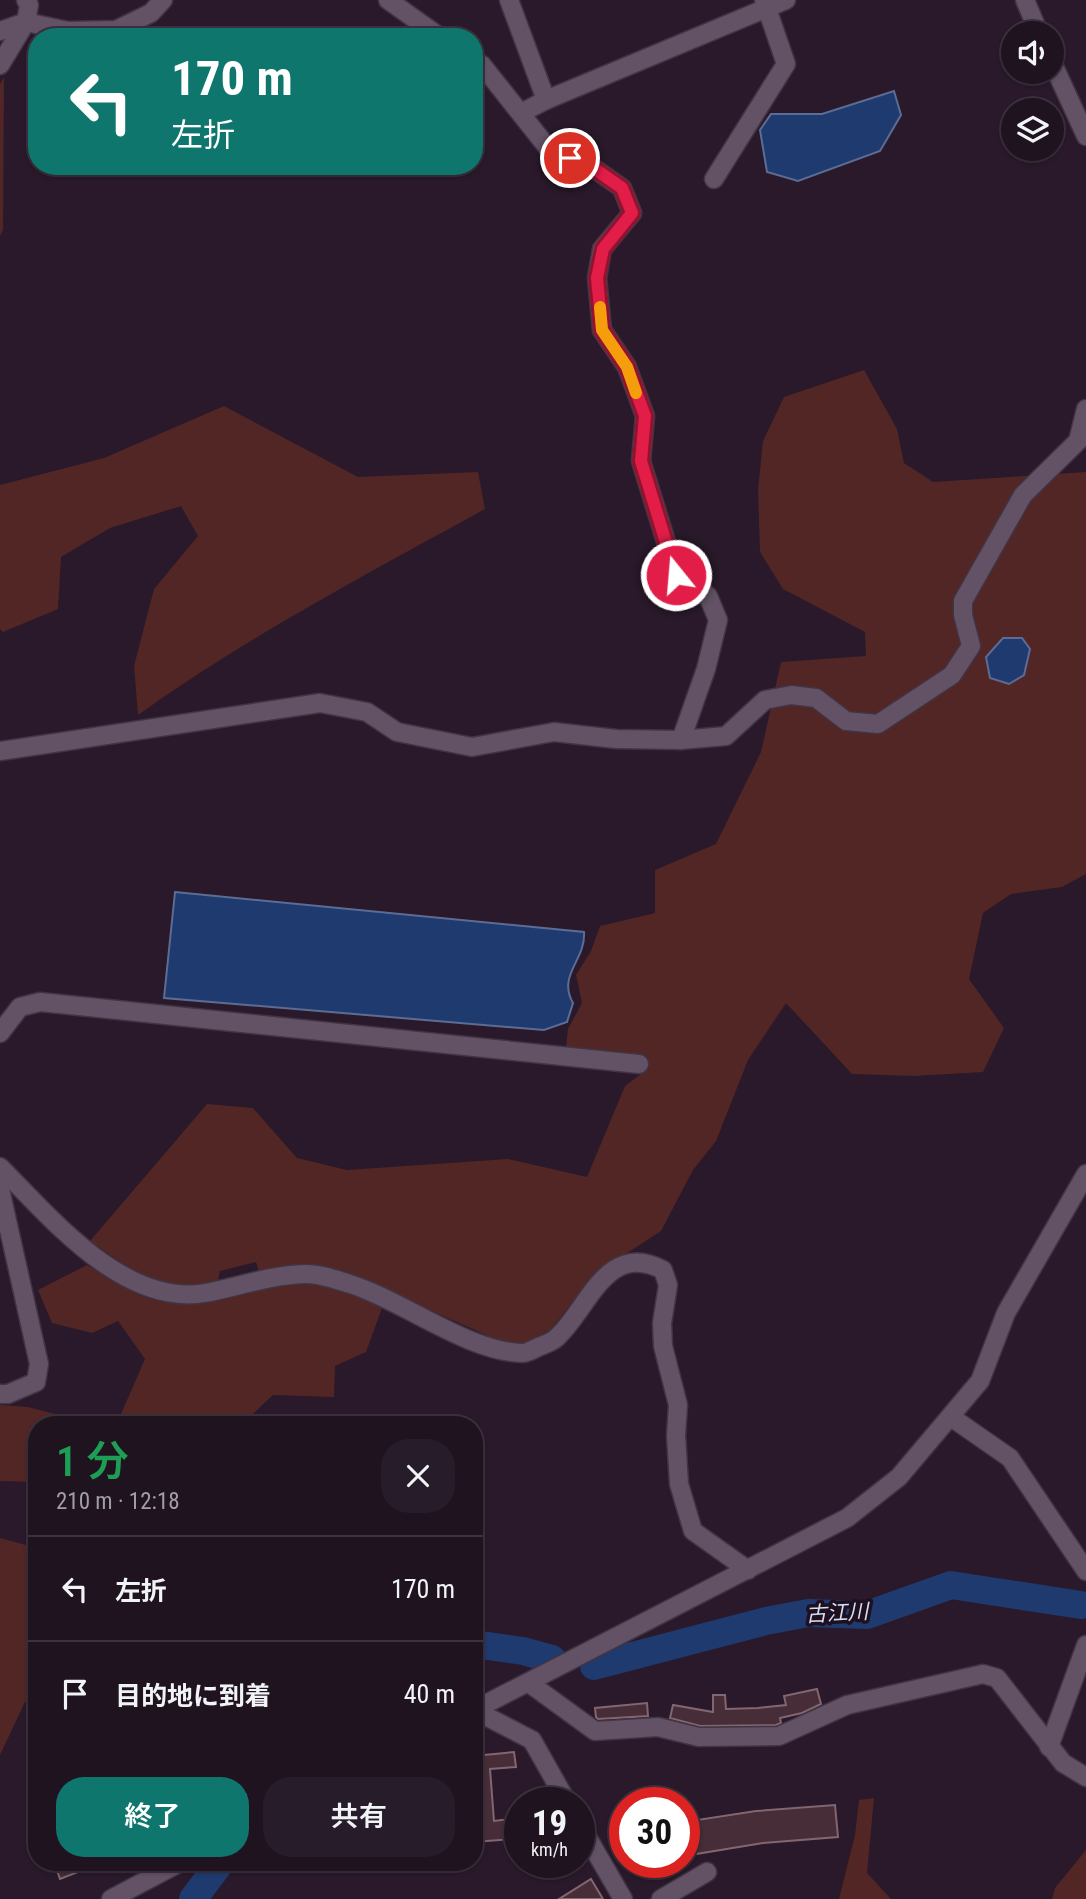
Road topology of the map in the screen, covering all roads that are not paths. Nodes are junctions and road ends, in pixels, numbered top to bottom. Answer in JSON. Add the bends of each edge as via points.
{"nodes":[{"id":1,"x":26,"y":0,"type":"edge"},
{"id":2,"x":163,"y":0,"type":"edge"},
{"id":3,"x":388,"y":0,"type":"edge"},
{"id":4,"x":509,"y":0,"type":"edge"},
{"id":5,"x":786,"y":0,"type":"edge"},
{"id":6,"x":1025,"y":0,"type":"edge"},
{"id":7,"x":766,"y":4,"type":"edge"},
{"id":8,"x":1033,"y":21,"type":"edge"},
{"id":9,"x":26,"y":22,"type":"junction"},
{"id":10,"x":54,"y":28,"type":"edge"},
{"id":11,"x":120,"y":28,"type":"edge"},
{"id":12,"x":427,"y":28,"type":"edge"},
{"id":13,"x":0,"y":32,"type":"edge"},
{"id":14,"x":0,"y":65,"type":"edge"},
{"id":15,"x":483,"y":66,"type":"edge"},
{"id":16,"x":1062,"y":84,"type":"edge"},
{"id":17,"x":547,"y":100,"type":"junction"},
{"id":18,"x":521,"y":113,"type":"junction"},
{"id":19,"x":1086,"y":136,"type":"edge"},
{"id":20,"x":714,"y":180,"type":"dead end"},
{"id":21,"x":1086,"y":409,"type":"edge"},
{"id":22,"x":681,"y":740,"type":"junction"},
{"id":23,"x":0,"y":751,"type":"edge"},
{"id":24,"x":0,"y":1033,"type":"edge"},
{"id":25,"x":639,"y":1063,"type":"dead end"},
{"id":26,"x":0,"y":1167,"type":"edge"},
{"id":27,"x":1086,"y":1174,"type":"edge"},
{"id":28,"x":0,"y":1189,"type":"edge"},
{"id":29,"x":0,"y":1394,"type":"edge"},
{"id":30,"x":951,"y":1417,"type":"junction"},
{"id":31,"x":748,"y":1570,"type":"junction"},
{"id":32,"x":1086,"y":1571,"type":"edge"},
{"id":33,"x":1086,"y":1645,"type":"edge"},
{"id":34,"x":528,"y":1683,"type":"junction"},
{"id":35,"x":483,"y":1706,"type":"edge"},
{"id":36,"x":483,"y":1715,"type":"edge"},
{"id":37,"x":1049,"y":1746,"type":"junction"},
{"id":38,"x":1086,"y":1777,"type":"edge"},
{"id":39,"x":559,"y":1787,"type":"edge"},
{"id":40,"x":595,"y":1851,"type":"edge"},
{"id":41,"x":164,"y":1871,"type":"edge"},
{"id":42,"x":707,"y":1872,"type":"dead end"},
{"id":43,"x":111,"y":1899,"type":"edge"},
{"id":44,"x":623,"y":1899,"type":"edge"},
{"id":45,"x":661,"y":1899,"type":"edge"}],
"edges":[{"from":1,"to":9,"type":"street"},
{"from":2,"to":11,"type":"street","via":[[151,13]]},
{"from":3,"to":12,"type":"street"},
{"from":4,"to":17,"type":"street"},
{"from":5,"to":7,"type":"street"},
{"from":6,"to":8,"type":"street"},
{"from":7,"to":17,"type":"street"},
{"from":7,"to":20,"type":"street","via":[[786,64]]},
{"from":9,"to":10,"type":"street"},
{"from":9,"to":13,"type":"street"},
{"from":9,"to":14,"type":"street"},
{"from":15,"to":18,"type":"street"},
{"from":16,"to":19,"type":"street"},
{"from":17,"to":18,"type":"street"},
{"from":18,"to":22,"type":"street","via":[[548,148],[592,167],[622,188],[632,213],[603,249],[597,278],[602,330],[627,367],[645,416],[641,461],[676,575],[708,596],[718,620]]},
{"from":21,"to":22,"type":"street","via":[[1078,441],[1023,495],[963,601],[971,646],[952,675],[878,724],[846,721],[816,698],[791,695],[765,700],[726,736]]},
{"from":22,"to":23,"type":"street","via":[[554,732],[472,747],[397,732],[367,712],[320,703]]},
{"from":24,"to":25,"type":"street","via":[[20,1007],[40,1002]]},
{"from":26,"to":31,"type":"street","via":[[84,1250],[131,1280],[162,1292],[202,1293],[306,1273],[352,1284],[461,1335],[524,1354],[555,1339],[600,1279],[625,1265],[649,1262],[663,1270],[668,1285],[663,1346],[678,1405],[679,1484],[693,1531]]},
{"from":27,"to":30,"type":"street","via":[[1006,1313],[980,1381]]},
{"from":28,"to":29,"type":"street","via":[[39,1364],[36,1382]]},
{"from":30,"to":31,"type":"street","via":[[899,1477],[847,1518]]},
{"from":30,"to":32,"type":"street","via":[[1010,1458]]},
{"from":31,"to":34,"type":"street"},
{"from":33,"to":37,"type":"street"},
{"from":34,"to":35,"type":"street"},
{"from":34,"to":37,"type":"street","via":[[595,1731],[658,1727],[699,1737],[765,1736],[779,1735],[847,1705],[982,1674],[997,1678]]},
{"from":36,"to":39,"type":"street","via":[[532,1740]]},
{"from":37,"to":38,"type":"street","via":[[1063,1763]]},
{"from":40,"to":44,"type":"street"},
{"from":41,"to":43,"type":"street"},
{"from":42,"to":45,"type":"street"}]}
